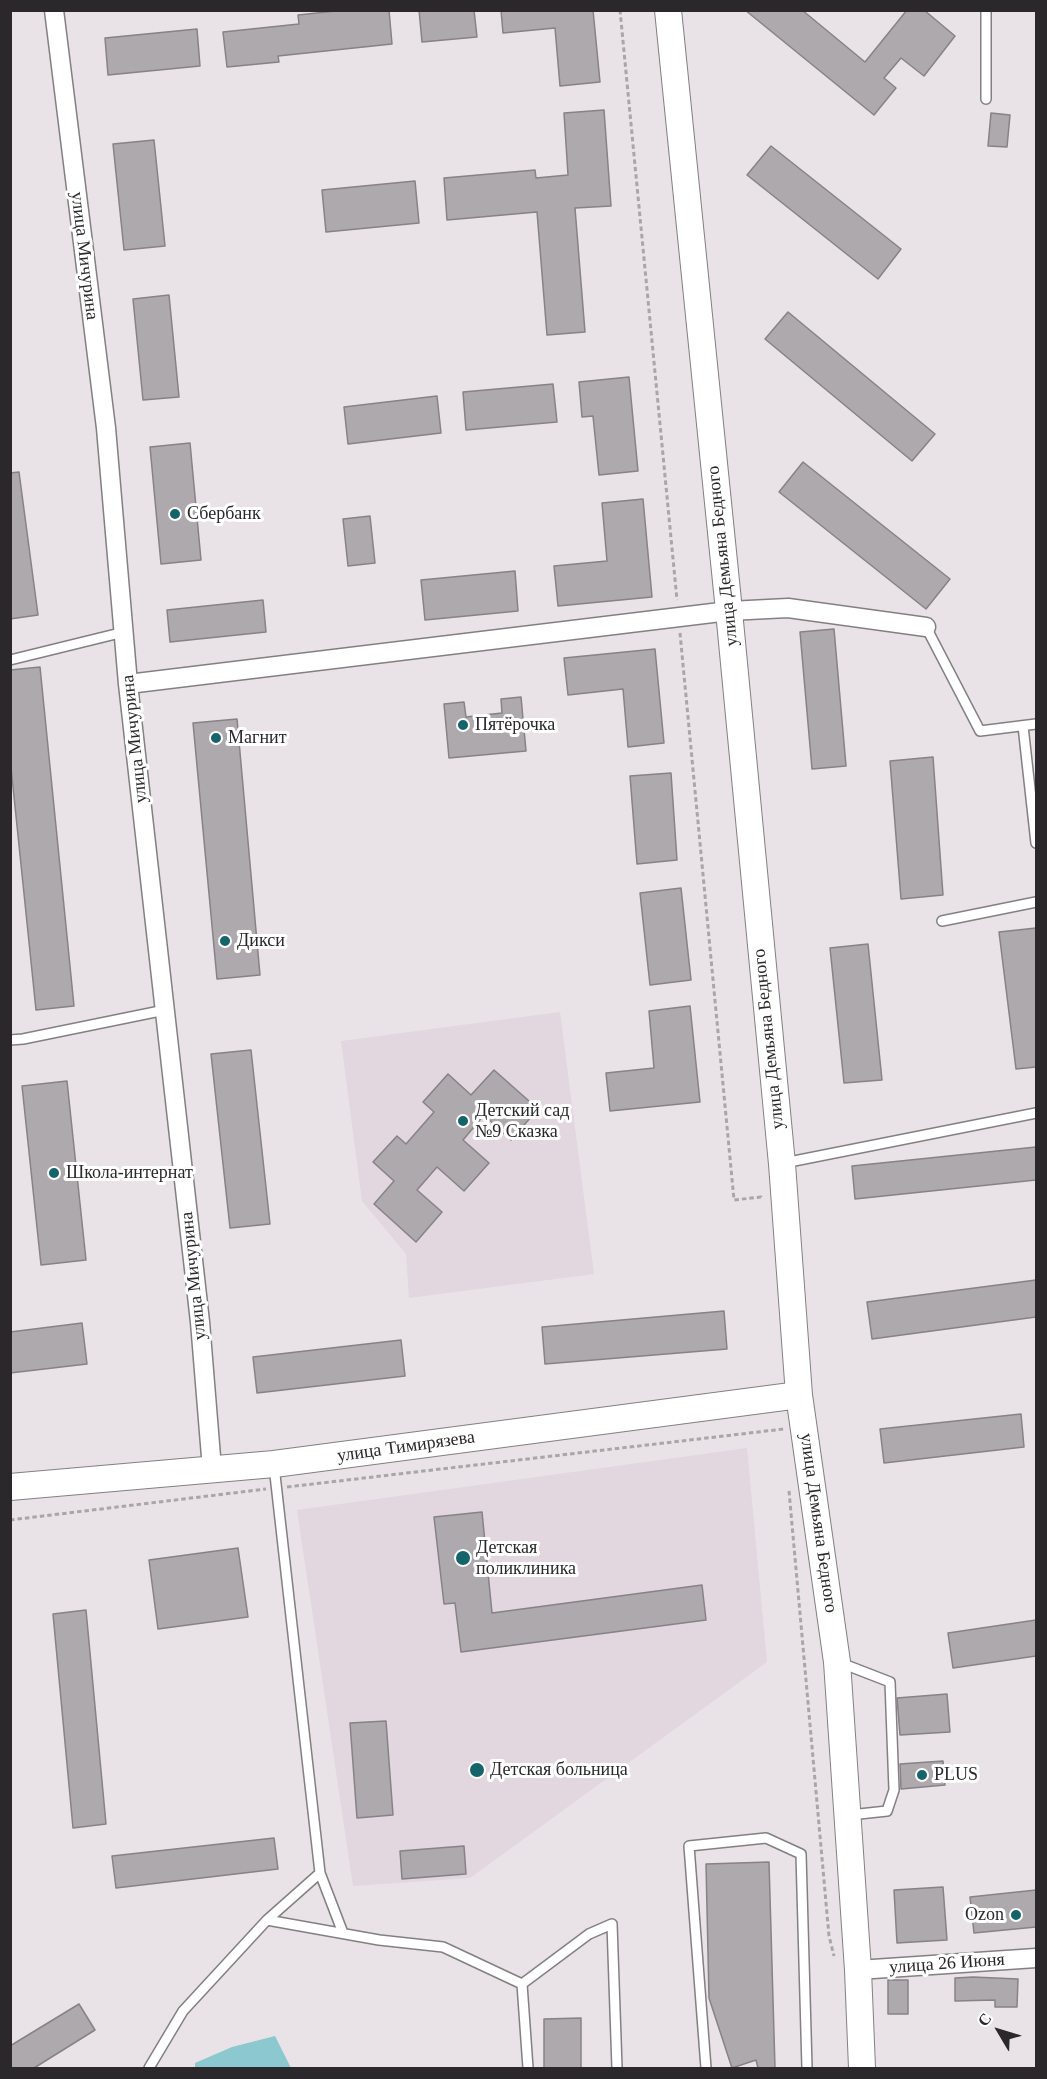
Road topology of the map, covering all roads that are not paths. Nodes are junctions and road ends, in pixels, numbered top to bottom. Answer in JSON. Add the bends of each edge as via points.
{"nodes":[{"id":1,"x":54,"y":10,"type":"edge"},
{"id":2,"x":668,"y":10,"type":"edge"},
{"id":3,"x":986,"y":10,"type":"edge"},
{"id":4,"x":986,"y":99,"type":"dead end"},
{"id":5,"x":729,"y":611,"type":"junction"},
{"id":6,"x":926,"y":627,"type":"joint"},
{"id":7,"x":124,"y":632,"type":"junction"},
{"id":8,"x":10,"y":660,"type":"edge"},
{"id":9,"x":129,"y":684,"type":"junction"},
{"id":10,"x":1036,"y":724,"type":"edge"},
{"id":11,"x":1023,"y":726,"type":"junction"},
{"id":12,"x":1036,"y":843,"type":"edge"},
{"id":13,"x":1036,"y":902,"type":"edge"},
{"id":14,"x":942,"y":921,"type":"dead end"},
{"id":15,"x":165,"y":1010,"type":"junction"},
{"id":16,"x":10,"y":1040,"type":"edge"},
{"id":17,"x":1036,"y":1113,"type":"edge"},
{"id":18,"x":782,"y":1164,"type":"junction"},
{"id":19,"x":800,"y":1395,"type":"junction"},
{"id":20,"x":212,"y":1469,"type":"junction"},
{"id":21,"x":275,"y":1476,"type":"junction"},
{"id":22,"x":10,"y":1487,"type":"edge"},
{"id":23,"x":837,"y":1662,"type":"junction"},
{"id":24,"x":848,"y":1816,"type":"junction"},
{"id":25,"x":320,"y":1874,"type":"junction"},
{"id":26,"x":267,"y":1920,"type":"junction"},
{"id":27,"x":343,"y":1933,"type":"junction"},
{"id":28,"x":1036,"y":1958,"type":"edge"},
{"id":29,"x":858,"y":1970,"type":"junction"},
{"id":30,"x":522,"y":1984,"type":"junction"},
{"id":31,"x":149,"y":2068,"type":"edge"},
{"id":32,"x":528,"y":2068,"type":"edge"},
{"id":33,"x":617,"y":2068,"type":"edge"},
{"id":34,"x":706,"y":2068,"type":"edge"},
{"id":35,"x":807,"y":2068,"type":"edge"},
{"id":36,"x":862,"y":2068,"type":"edge"}],
"edges":[{"from":1,"to":7,"type":"street","name":"улица Мичурина","via":[[106,428]]},
{"from":2,"to":5,"type":"main road","name":"улица Демьяна Бедного"},
{"from":3,"to":4,"type":"lane"},
{"from":5,"to":6,"type":"street","via":[[788,608]]},
{"from":5,"to":9,"type":"street"},
{"from":5,"to":18,"type":"main road","name":"улица Демьяна Бедного"},
{"from":6,"to":11,"type":"lane","via":[[980,731]]},
{"from":7,"to":8,"type":"lane"},
{"from":7,"to":9,"type":"street","name":"улица Мичурина"},
{"from":9,"to":15,"type":"street","name":"улица Мичурина"},
{"from":10,"to":11,"type":"lane"},
{"from":11,"to":12,"type":"lane"},
{"from":13,"to":14,"type":"lane"},
{"from":15,"to":16,"type":"lane"},
{"from":15,"to":20,"type":"street","name":"улица Мичурина","via":[[200,1322]]},
{"from":17,"to":18,"type":"lane"},
{"from":18,"to":19,"type":"main road","name":"улица Демьяна Бедного"},
{"from":19,"to":21,"type":"main road","name":"улица Тимирязева"},
{"from":19,"to":23,"type":"main road","name":"улица Демьяна Бедного"},
{"from":20,"to":21,"type":"main road","name":"улица Тимирязева"},
{"from":20,"to":22,"type":"main road","name":"улица Тимирязева"},
{"from":21,"to":25,"type":"lane"},
{"from":23,"to":24,"type":"main road","name":"улица Демьяна Бедного"},
{"from":23,"to":24,"type":"lane","via":[[890,1682],[894,1790],[887,1811]]},
{"from":24,"to":29,"type":"main road","name":"улица Демьяна Бедного"},
{"from":25,"to":26,"type":"lane"},
{"from":25,"to":27,"type":"lane"},
{"from":26,"to":27,"type":"lane"},
{"from":26,"to":31,"type":"lane","via":[[183,2011]]},
{"from":27,"to":30,"type":"lane","via":[[443,1947]]},
{"from":28,"to":29,"type":"street","name":"улица 26 Июня"},
{"from":29,"to":36,"type":"main road","name":"улица Демьяна Бедного"},
{"from":30,"to":32,"type":"lane"},
{"from":30,"to":33,"type":"lane","via":[[589,1934],[612,1924]]},
{"from":34,"to":35,"type":"lane","via":[[689,1846],[766,1838],[801,1854]]}]}
